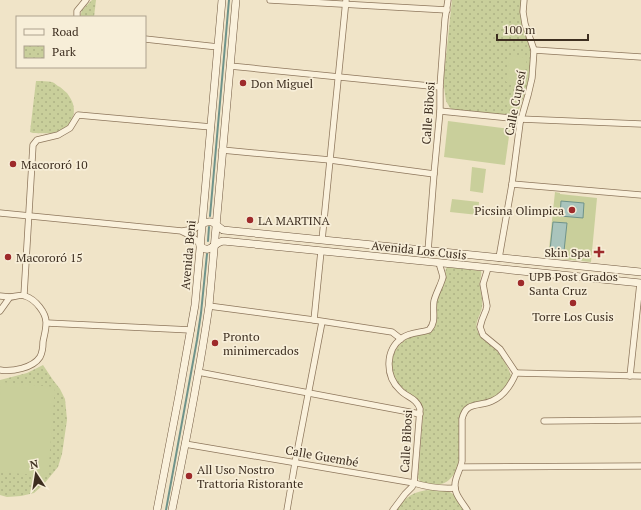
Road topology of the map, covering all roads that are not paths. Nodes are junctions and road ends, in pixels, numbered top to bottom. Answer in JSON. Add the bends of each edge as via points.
{"nodes":[{"id":1,"x":86,"y":0,"type":"edge"},
{"id":2,"x":222,"y":0,"type":"edge"},
{"id":3,"x":236,"y":0,"type":"edge"},
{"id":4,"x":270,"y":0,"type":"edge"},
{"id":5,"x":448,"y":0,"type":"edge"},
{"id":6,"x":524,"y":0,"type":"edge"},
{"id":7,"x":346,"y":2,"type":"edge"},
{"id":8,"x":447,"y":10,"type":"junction"},
{"id":9,"x":77,"y":16,"type":"edge"},
{"id":10,"x":146,"y":39,"type":"edge"},
{"id":11,"x":218,"y":46,"type":"junction"},
{"id":12,"x":534,"y":50,"type":"junction"},
{"id":13,"x":641,"y":57,"type":"edge"},
{"id":14,"x":230,"y":66,"type":"junction"},
{"id":15,"x":338,"y":77,"type":"junction"},
{"id":16,"x":440,"y":87,"type":"junction"},
{"id":17,"x":440,"y":111,"type":"junction"},
{"id":18,"x":520,"y":119,"type":"junction"},
{"id":19,"x":641,"y":124,"type":"edge"},
{"id":20,"x":211,"y":127,"type":"junction"},
{"id":21,"x":222,"y":150,"type":"junction"},
{"id":22,"x":330,"y":160,"type":"junction"},
{"id":23,"x":434,"y":174,"type":"junction"},
{"id":24,"x":512,"y":184,"type":"junction"},
{"id":25,"x":641,"y":195,"type":"edge"},
{"id":26,"x":0,"y":213,"type":"edge"},
{"id":27,"x":28,"y":216,"type":"junction"},
{"id":28,"x":202,"y":224,"type":"junction"},
{"id":29,"x":216,"y":224,"type":"junction"},
{"id":30,"x":230,"y":231,"type":"junction"},
{"id":31,"x":182,"y":232,"type":"junction"},
{"id":32,"x":322,"y":240,"type":"junction"},
{"id":33,"x":230,"y":242,"type":"junction"},
{"id":34,"x":344,"y":243,"type":"junction"},
{"id":35,"x":200,"y":245,"type":"junction"},
{"id":36,"x":214,"y":247,"type":"junction"},
{"id":37,"x":321,"y":251,"type":"junction"},
{"id":38,"x":428,"y":251,"type":"junction"},
{"id":39,"x":343,"y":253,"type":"junction"},
{"id":40,"x":499,"y":258,"type":"junction"},
{"id":41,"x":439,"y":263,"type":"junction"},
{"id":42,"x":566,"y":265,"type":"junction"},
{"id":43,"x":488,"y":268,"type":"junction"},
{"id":44,"x":641,"y":272,"type":"edge"},
{"id":45,"x":565,"y":275,"type":"junction"},
{"id":46,"x":640,"y":283,"type":"edge"},
{"id":47,"x":24,"y":295,"type":"junction"},
{"id":48,"x":0,"y":296,"type":"edge"},
{"id":49,"x":10,"y":297,"type":"junction"},
{"id":50,"x":209,"y":306,"type":"junction"},
{"id":51,"x":0,"y":311,"type":"edge"},
{"id":52,"x":314,"y":320,"type":"junction"},
{"id":53,"x":322,"y":322,"type":"junction"},
{"id":54,"x":47,"y":323,"type":"junction"},
{"id":55,"x":191,"y":330,"type":"junction"},
{"id":56,"x":401,"y":339,"type":"junction"},
{"id":57,"x":0,"y":370,"type":"edge"},
{"id":58,"x":198,"y":372,"type":"junction"},
{"id":59,"x":516,"y":373,"type":"junction"},
{"id":60,"x":630,"y":376,"type":"junction"},
{"id":61,"x":641,"y":376,"type":"edge"},
{"id":62,"x":308,"y":392,"type":"junction"},
{"id":63,"x":420,"y":414,"type":"junction"},
{"id":64,"x":641,"y":420,"type":"edge"},
{"id":65,"x":544,"y":421,"type":"dead end"},
{"id":66,"x":185,"y":444,"type":"junction"},
{"id":67,"x":295,"y":462,"type":"junction"},
{"id":68,"x":641,"y":466,"type":"edge"},
{"id":69,"x":461,"y":467,"type":"junction"},
{"id":70,"x":414,"y":483,"type":"junction"},
{"id":71,"x":455,"y":488,"type":"junction"},
{"id":72,"x":157,"y":510,"type":"edge"},
{"id":73,"x":172,"y":510,"type":"edge"},
{"id":74,"x":286,"y":510,"type":"edge"},
{"id":75,"x":393,"y":510,"type":"edge"},
{"id":76,"x":467,"y":510,"type":"edge"}],
"edges":[{"from":1,"to":9,"type":"street","via":[[78,10]]},
{"from":2,"to":11,"type":"street","name":"Avenida Beni"},
{"from":3,"to":14,"type":"street","name":"Avenida Beni"},
{"from":4,"to":7,"type":"street"},
{"from":5,"to":8,"type":"street","name":"Calle Bibosi"},
{"from":6,"to":12,"type":"street","name":"Calle Cupesí","via":[[525,24]]},
{"from":7,"to":8,"type":"street"},
{"from":7,"to":15,"type":"street"},
{"from":8,"to":16,"type":"street","name":"Calle Bibosi"},
{"from":10,"to":11,"type":"street"},
{"from":11,"to":20,"type":"street","name":"Avenida Beni"},
{"from":12,"to":13,"type":"street"},
{"from":12,"to":18,"type":"street","name":"Calle Cupesí","via":[[532,78]]},
{"from":14,"to":15,"type":"street"},
{"from":14,"to":21,"type":"street","name":"Avenida Beni"},
{"from":15,"to":16,"type":"street"},
{"from":15,"to":22,"type":"street"},
{"from":16,"to":17,"type":"street","name":"Calle Bibosi"},
{"from":17,"to":18,"type":"street"},
{"from":17,"to":23,"type":"street","name":"Calle Bibosi"},
{"from":18,"to":19,"type":"street"},
{"from":18,"to":24,"type":"street","name":"Calle Cupesí"},
{"from":20,"to":27,"type":"street","via":[[78,115],[70,128],[58,135],[37,140],[33,144]]},
{"from":20,"to":28,"type":"street","name":"Avenida Beni"},
{"from":21,"to":22,"type":"street"},
{"from":21,"to":29,"type":"street","name":"Avenida Beni"},
{"from":22,"to":23,"type":"street"},
{"from":22,"to":32,"type":"street"},
{"from":23,"to":38,"type":"street","name":"Calle Bibosi"},
{"from":24,"to":25,"type":"street"},
{"from":24,"to":40,"type":"street","name":"Calle Cupesí"},
{"from":26,"to":27,"type":"street"},
{"from":27,"to":31,"type":"street"},
{"from":27,"to":47,"type":"street"},
{"from":28,"to":29,"type":"street","name":"Avenida Los Cusis","via":[[209,221]]},
{"from":28,"to":31,"type":"street"},
{"from":28,"to":35,"type":"street","name":"Avenida Beni"},
{"from":29,"to":30,"type":"street","name":"Avenida Los Cusis","via":[[223,230]]},
{"from":29,"to":36,"type":"street","name":"Avenida Beni"},
{"from":30,"to":32,"type":"street","name":"Avenida Los Cusis"},
{"from":30,"to":33,"type":"street"},
{"from":31,"to":35,"type":"street","via":[[193,237]]},
{"from":32,"to":34,"type":"street","name":"Avenida Los Cusis"},
{"from":33,"to":36,"type":"street","name":"Avenida Los Cusis","via":[[223,241]]},
{"from":33,"to":37,"type":"street","name":"Avenida Los Cusis"},
{"from":34,"to":38,"type":"street","name":"Avenida Los Cusis"},
{"from":34,"to":39,"type":"street"},
{"from":35,"to":36,"type":"street","name":"Avenida Los Cusis","via":[[206,250]]},
{"from":35,"to":55,"type":"street","name":"Avenida Beni"},
{"from":36,"to":50,"type":"street","name":"Avenida Beni"},
{"from":37,"to":39,"type":"street","name":"Avenida Los Cusis"},
{"from":37,"to":52,"type":"street"},
{"from":38,"to":40,"type":"street","name":"Avenida Los Cusis"},
{"from":39,"to":41,"type":"street","name":"Avenida Los Cusis"},
{"from":40,"to":42,"type":"street","name":"Avenida Los Cusis"},
{"from":41,"to":43,"type":"street","name":"Avenida Los Cusis"},
{"from":41,"to":56,"type":"street","via":[[443,276],[434,302],[432,324],[429,330],[410,334]]},
{"from":42,"to":44,"type":"street","name":"Avenida Los Cusis"},
{"from":42,"to":45,"type":"street"},
{"from":43,"to":45,"type":"street","name":"Avenida Los Cusis"},
{"from":43,"to":59,"type":"street","via":[[483,284],[487,306],[480,327],[483,335],[500,349]]},
{"from":45,"to":46,"type":"street","name":"Avenida Los Cusis"},
{"from":46,"to":60,"type":"street"},
{"from":47,"to":49,"type":"street"},
{"from":47,"to":54,"type":"street","via":[[38,305]]},
{"from":48,"to":49,"type":"street"},
{"from":49,"to":51,"type":"street"},
{"from":50,"to":52,"type":"street"},
{"from":50,"to":58,"type":"street","name":"Avenida Beni"},
{"from":52,"to":53,"type":"street"},
{"from":53,"to":56,"type":"street","via":[[392,332]]},
{"from":53,"to":62,"type":"street"},
{"from":54,"to":55,"type":"street"},
{"from":54,"to":57,"type":"street","via":[[42,351],[37,361],[22,369]]},
{"from":55,"to":72,"type":"street","name":"Avenida Beni"},
{"from":56,"to":63,"type":"street","name":"Calle Bibosi","via":[[392,352],[389,371],[393,383],[400,391],[418,404]]},
{"from":58,"to":62,"type":"street"},
{"from":58,"to":66,"type":"street","name":"Avenida Beni"},
{"from":59,"to":60,"type":"street"},
{"from":59,"to":69,"type":"street","via":[[505,392],[499,397],[466,408],[462,419]]},
{"from":60,"to":61,"type":"street"},
{"from":62,"to":63,"type":"street"},
{"from":62,"to":67,"type":"street"},
{"from":63,"to":70,"type":"street","name":"Calle Bibosi"},
{"from":64,"to":65,"type":"street"},
{"from":66,"to":67,"type":"street","name":"Calle Guembé"},
{"from":66,"to":73,"type":"street","name":"Avenida Beni"},
{"from":67,"to":70,"type":"street","name":"Calle Guembé"},
{"from":67,"to":74,"type":"street"},
{"from":68,"to":69,"type":"street"},
{"from":69,"to":71,"type":"street"},
{"from":70,"to":71,"type":"street","name":"Calle Guembé","via":[[445,489]]},
{"from":70,"to":75,"type":"street","name":"Calle Bibosi"},
{"from":71,"to":76,"type":"street"}]}
